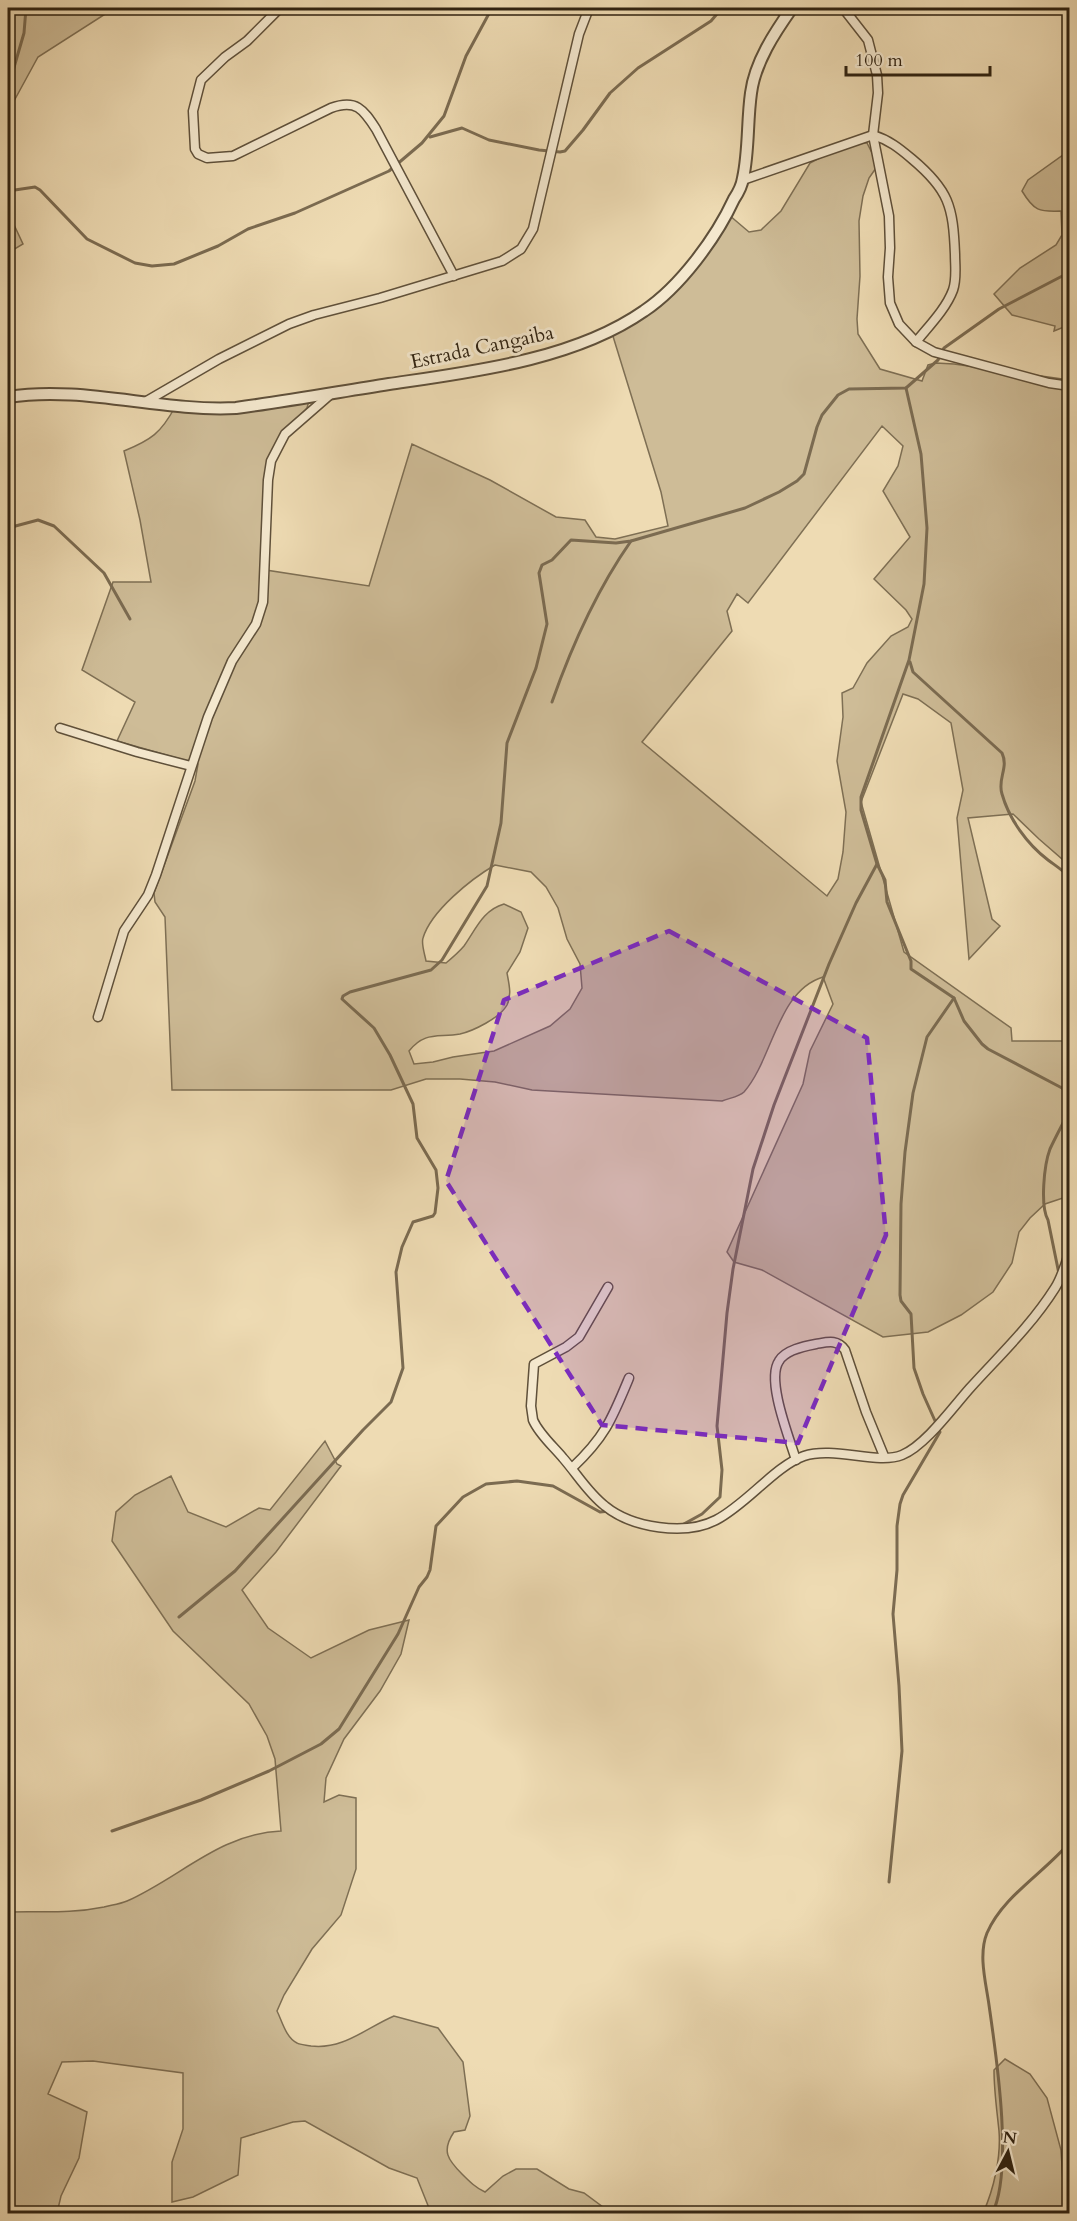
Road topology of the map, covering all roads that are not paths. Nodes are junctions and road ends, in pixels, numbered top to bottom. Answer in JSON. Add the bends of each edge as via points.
{"nodes":[{"id":1,"x":279,"y":8,"type":"edge"},
{"id":2,"x":588,"y":8,"type":"edge"},
{"id":3,"x":777,"y":8,"type":"edge"},
{"id":4,"x":843,"y":8,"type":"edge"},
{"id":5,"x":790,"y":11,"type":"edge"},
{"id":6,"x":873,"y":135,"type":"junction"},
{"id":7,"x":743,"y":180,"type":"junction"},
{"id":8,"x":454,"y":276,"type":"junction"},
{"id":9,"x":916,"y":342,"type":"junction"},
{"id":10,"x":1070,"y":386,"type":"edge"},
{"id":11,"x":333,"y":393,"type":"junction"},
{"id":12,"x":8,"y":397,"type":"edge"},
{"id":13,"x":145,"y":402,"type":"junction"},
{"id":14,"x":60,"y":728,"type":"dead end"},
{"id":15,"x":191,"y":766,"type":"junction"},
{"id":16,"x":98,"y":1017,"type":"dead end"},
{"id":17,"x":1070,"y":1250,"type":"edge"},
{"id":18,"x":608,"y":1287,"type":"dead end"},
{"id":19,"x":629,"y":1378,"type":"dead end"},
{"id":20,"x":884,"y":1456,"type":"junction"},
{"id":21,"x":796,"y":1460,"type":"junction"},
{"id":22,"x":572,"y":1468,"type":"junction"}],
"edges":[{"from":1,"to":8,"type":"street","via":[[201,80],[194,111],[198,154],[207,158],[232,156],[331,108],[346,103],[355,105],[368,116],[384,142]]},
{"from":2,"to":8,"type":"street","via":[[531,235],[508,258]]},
{"from":3,"to":5,"type":"street"},
{"from":4,"to":6,"type":"street","via":[[868,40],[873,56],[878,93]]},
{"from":5,"to":7,"type":"street","name":"Estrada Cangaiba","via":[[757,69],[751,90]]},
{"from":6,"to":7,"type":"street"},
{"from":6,"to":9,"type":"street","via":[[889,216],[890,303],[898,324]]},
{"from":6,"to":9,"type":"street","via":[[888,140],[932,176],[951,211],[954,285],[945,305]]},
{"from":7,"to":11,"type":"street","name":"Estrada Cangaiba","via":[[723,223],[681,277],[647,310],[618,327],[554,352],[488,368]]},
{"from":8,"to":13,"type":"street","via":[[289,324]]},
{"from":9,"to":10,"type":"street","via":[[934,352],[969,362]]},
{"from":11,"to":13,"type":"street","name":"Estrada Cangaiba","via":[[236,408]]},
{"from":11,"to":15,"type":"street","via":[[292,427],[274,452],[268,480],[261,613],[222,681]]},
{"from":12,"to":13,"type":"street","name":"Estrada Cangaiba","via":[[58,394]]},
{"from":14,"to":15,"type":"street"},
{"from":15,"to":16,"type":"street","via":[[148,895],[124,931]]},
{"from":17,"to":20,"type":"street","via":[[1057,1285],[1019,1336],[932,1432],[907,1453]]},
{"from":18,"to":22,"type":"street","via":[[579,1336],[538,1360],[533,1369],[532,1420]]},
{"from":19,"to":22,"type":"street","via":[[604,1433]]},
{"from":20,"to":21,"type":"street","via":[[824,1452]]},
{"from":20,"to":21,"type":"street","via":[[845,1350],[832,1341],[786,1353],[776,1367],[775,1386]]},
{"from":21,"to":22,"type":"street","via":[[729,1513],[695,1528],[680,1529],[623,1518],[588,1491]]}]}
